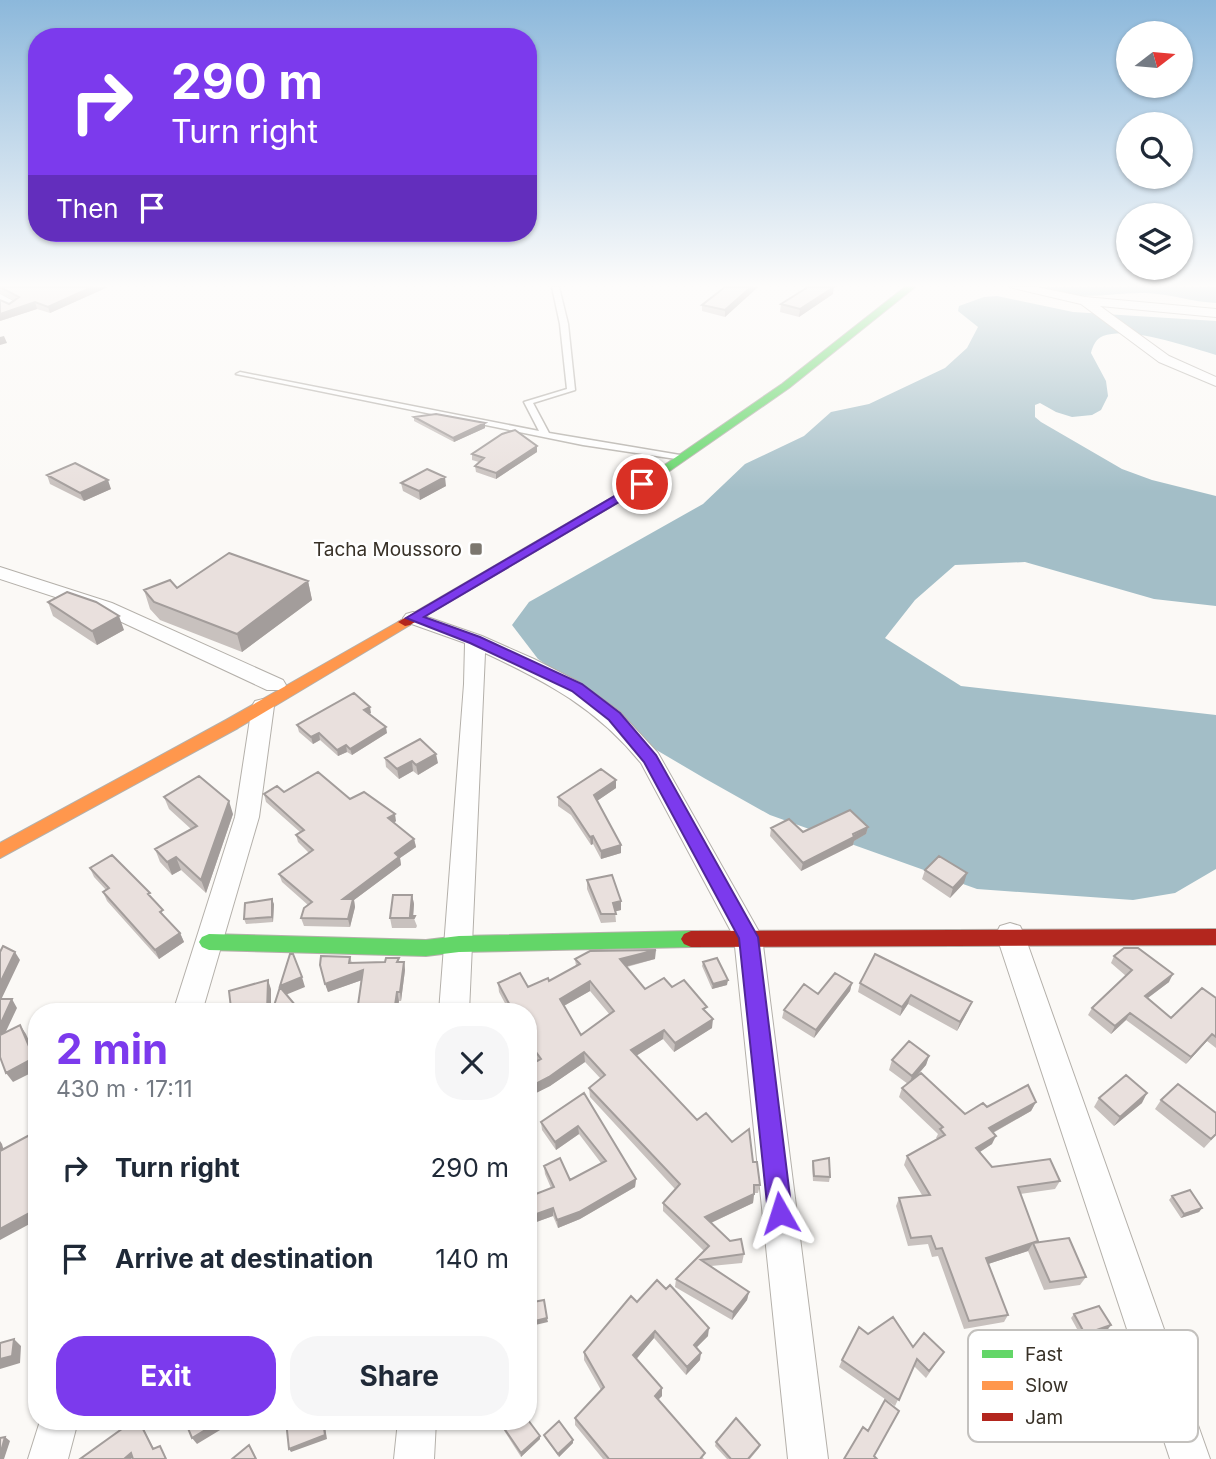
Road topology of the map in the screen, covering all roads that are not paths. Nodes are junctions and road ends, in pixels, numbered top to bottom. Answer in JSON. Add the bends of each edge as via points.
{"nodes":[{"id":1,"x":567,"y":355,"type":"edge"},
{"id":2,"x":830,"y":355,"type":"edge"},
{"id":3,"x":1159,"y":355,"type":"edge"},
{"id":4,"x":240,"y":374,"type":"dead end"},
{"id":5,"x":1216,"y":382,"type":"edge"},
{"id":6,"x":545,"y":434,"type":"junction"},
{"id":7,"x":683,"y":458,"type":"junction"},
{"id":8,"x":0,"y":573,"type":"edge"},
{"id":9,"x":413,"y":618,"type":"junction"},
{"id":10,"x":475,"y":640,"type":"junction"},
{"id":11,"x":353,"y":650,"type":"junction"},
{"id":12,"x":270,"y":695,"type":"junction"},
{"id":13,"x":90,"y":783,"type":"dead end"},
{"id":14,"x":0,"y":856,"type":"edge"},
{"id":15,"x":1010,"y":934,"type":"junction"},
{"id":16,"x":748,"y":937,"type":"junction"},
{"id":17,"x":1216,"y":937,"type":"edge"},
{"id":18,"x":209,"y":942,"type":"junction"},
{"id":19,"x":459,"y":944,"type":"junction"},
{"id":20,"x":190,"y":1003,"type":"edge"},
{"id":21,"x":454,"y":1003,"type":"edge"},
{"id":22,"x":1146,"y":1330,"type":"edge"},
{"id":23,"x":56,"y":1430,"type":"edge"},
{"id":24,"x":416,"y":1430,"type":"edge"},
{"id":25,"x":1184,"y":1442,"type":"edge"},
{"id":26,"x":48,"y":1459,"type":"edge"},
{"id":27,"x":414,"y":1459,"type":"edge"},
{"id":28,"x":808,"y":1459,"type":"edge"},
{"id":29,"x":1190,"y":1459,"type":"edge"}],
"edges":[{"from":1,"to":6,"type":"lane","via":[[571,390],[528,402]]},
{"from":2,"to":7,"type":"main road"},
{"from":3,"to":5,"type":"street"},
{"from":4,"to":6,"type":"lane"},
{"from":6,"to":7,"type":"lane"},
{"from":7,"to":9,"type":"main road"},
{"from":8,"to":12,"type":"street","via":[[105,607]]},
{"from":9,"to":10,"type":"street"},
{"from":9,"to":11,"type":"main road"},
{"from":10,"to":16,"type":"street","via":[[577,688],[631,733],[650,759]]},
{"from":10,"to":19,"type":"street"},
{"from":11,"to":12,"type":"main road"},
{"from":11,"to":12,"type":"main road"},
{"from":12,"to":13,"type":"main road"},
{"from":12,"to":14,"type":"main road"},
{"from":12,"to":18,"type":"street","via":[[247,817]]},
{"from":15,"to":16,"type":"main road"},
{"from":15,"to":17,"type":"main road"},
{"from":15,"to":22,"type":"street"},
{"from":16,"to":19,"type":"main road"},
{"from":16,"to":28,"type":"street"},
{"from":18,"to":19,"type":"main road","via":[[426,948]]},
{"from":18,"to":20,"type":"street"},
{"from":19,"to":21,"type":"street"},
{"from":23,"to":26,"type":"street"},
{"from":24,"to":27,"type":"street"},
{"from":25,"to":29,"type":"street"}]}
